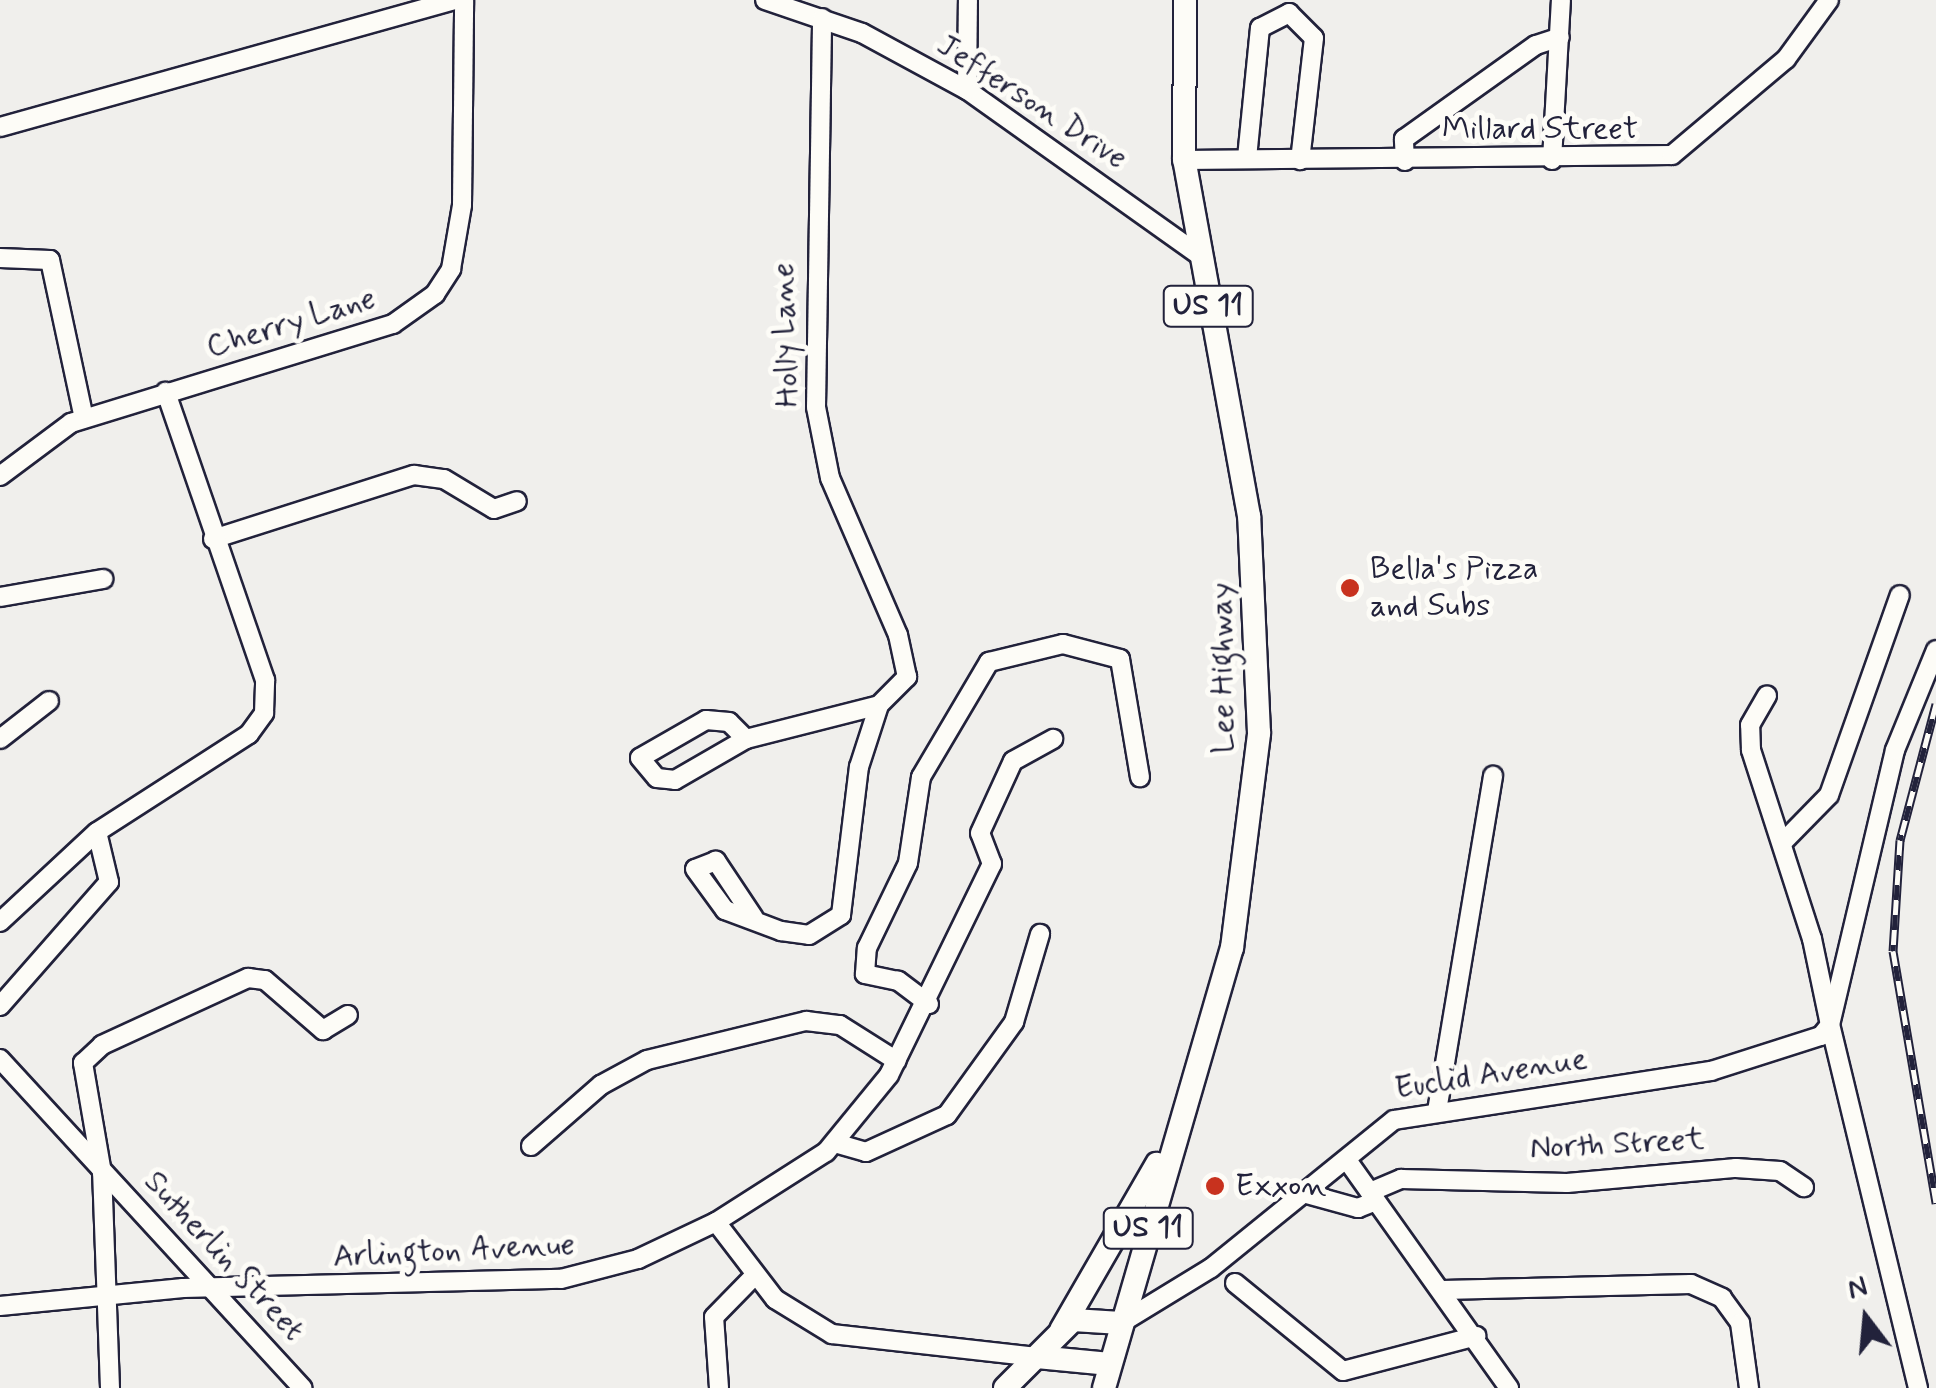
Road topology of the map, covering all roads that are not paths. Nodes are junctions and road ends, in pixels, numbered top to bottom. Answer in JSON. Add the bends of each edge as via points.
{"nodes":[{"id":1,"x":456,"y":0,"type":"edge"},
{"id":2,"x":464,"y":0,"type":"edge"},
{"id":3,"x":764,"y":0,"type":"edge"},
{"id":4,"x":968,"y":0,"type":"edge"},
{"id":5,"x":1185,"y":0,"type":"edge"},
{"id":6,"x":1561,"y":0,"type":"edge"},
{"id":7,"x":1829,"y":0,"type":"edge"},
{"id":8,"x":1272,"y":8,"type":"edge"},
{"id":9,"x":822,"y":18,"type":"junction"},
{"id":10,"x":1560,"y":38,"type":"junction"},
{"id":11,"x":967,"y":90,"type":"junction"},
{"id":12,"x":0,"y":126,"type":"edge"},
{"id":13,"x":1247,"y":158,"type":"junction"},
{"id":14,"x":1184,"y":160,"type":"junction"},
{"id":15,"x":1300,"y":160,"type":"junction"},
{"id":16,"x":1405,"y":160,"type":"junction"},
{"id":17,"x":1552,"y":160,"type":"junction"},
{"id":18,"x":1198,"y":255,"type":"junction"},
{"id":19,"x":0,"y":258,"type":"edge"},
{"id":20,"x":166,"y":392,"type":"junction"},
{"id":21,"x":84,"y":418,"type":"junction"},
{"id":22,"x":0,"y":476,"type":"edge"},
{"id":23,"x":517,"y":501,"type":"dead end"},
{"id":24,"x":213,"y":539,"type":"junction"},
{"id":25,"x":103,"y":579,"type":"dead end"},
{"id":26,"x":1900,"y":594,"type":"dead end"},
{"id":27,"x":0,"y":597,"type":"edge"},
{"id":28,"x":1936,"y":650,"type":"edge"},
{"id":29,"x":1766,"y":695,"type":"dead end"},
{"id":30,"x":49,"y":701,"type":"dead end"},
{"id":31,"x":879,"y":705,"type":"junction"},
{"id":32,"x":0,"y":739,"type":"edge"},
{"id":33,"x":746,"y":739,"type":"junction"},
{"id":34,"x":1053,"y":739,"type":"dead end"},
{"id":35,"x":1493,"y":776,"type":"dead end"},
{"id":36,"x":1140,"y":777,"type":"dead end"},
{"id":37,"x":97,"y":832,"type":"junction"},
{"id":38,"x":1784,"y":841,"type":"junction"},
{"id":39,"x":754,"y":918,"type":"dead end"},
{"id":40,"x":0,"y":922,"type":"edge"},
{"id":41,"x":1040,"y":934,"type":"dead end"},
{"id":42,"x":929,"y":1004,"type":"junction"},
{"id":43,"x":0,"y":1006,"type":"edge"},
{"id":44,"x":348,"y":1015,"type":"dead end"},
{"id":45,"x":1830,"y":1025,"type":"junction"},
{"id":46,"x":0,"y":1060,"type":"edge"},
{"id":47,"x":898,"y":1061,"type":"junction"},
{"id":48,"x":1437,"y":1110,"type":"junction"},
{"id":49,"x":1175,"y":1134,"type":"junction"},
{"id":50,"x":835,"y":1142,"type":"junction"},
{"id":51,"x":531,"y":1146,"type":"dead end"},
{"id":52,"x":1347,"y":1160,"type":"junction"},
{"id":53,"x":100,"y":1165,"type":"junction"},
{"id":54,"x":1804,"y":1188,"type":"dead end"},
{"id":55,"x":1307,"y":1194,"type":"junction"},
{"id":56,"x":1373,"y":1196,"type":"junction"},
{"id":57,"x":716,"y":1222,"type":"junction"},
{"id":58,"x":753,"y":1277,"type":"junction"},
{"id":59,"x":1235,"y":1283,"type":"dead end"},
{"id":60,"x":213,"y":1289,"type":"junction"},
{"id":61,"x":1443,"y":1290,"type":"junction"},
{"id":62,"x":108,"y":1295,"type":"junction"},
{"id":63,"x":0,"y":1306,"type":"edge"},
{"id":64,"x":1121,"y":1322,"type":"junction"},
{"id":65,"x":1061,"y":1330,"type":"junction"},
{"id":66,"x":1476,"y":1336,"type":"junction"},
{"id":67,"x":1037,"y":1357,"type":"junction"},
{"id":68,"x":1110,"y":1364,"type":"junction"},
{"id":69,"x":110,"y":1388,"type":"edge"},
{"id":70,"x":304,"y":1388,"type":"edge"},
{"id":71,"x":720,"y":1388,"type":"edge"},
{"id":72,"x":1005,"y":1388,"type":"edge"},
{"id":73,"x":1104,"y":1388,"type":"edge"},
{"id":74,"x":1509,"y":1388,"type":"edge"},
{"id":75,"x":1750,"y":1388,"type":"edge"},
{"id":76,"x":1918,"y":1388,"type":"edge"}],
"edges":[{"from":1,"to":12,"type":"street"},
{"from":2,"to":20,"type":"street","name":"Cherry Lane","via":[[462,205],[451,269],[434,294],[393,324]]},
{"from":3,"to":9,"type":"street","name":"Jefferson Drive"},
{"from":4,"to":11,"type":"street"},
{"from":5,"to":14,"type":"main road","name":"Lee Highway","number":"US 11"},
{"from":6,"to":10,"type":"street"},
{"from":7,"to":17,"type":"street","name":"Millard Street","via":[[1786,60],[1686,148],[1653,159]]},
{"from":8,"to":13,"type":"street","via":[[1260,28]]},
{"from":8,"to":15,"type":"street","via":[[1289,13],[1314,38]]},
{"from":9,"to":11,"type":"street","name":"Jefferson Drive"},
{"from":9,"to":31,"type":"street","name":"Holly Lane","via":[[816,407],[830,478],[898,635],[907,677]]},
{"from":10,"to":16,"type":"street","via":[[1536,45],[1404,139]]},
{"from":10,"to":17,"type":"street"},
{"from":11,"to":18,"type":"street","name":"Jefferson Drive"},
{"from":13,"to":14,"type":"street","name":"Millard Street"},
{"from":13,"to":15,"type":"street","name":"Millard Street"},
{"from":14,"to":18,"type":"main road","name":"Lee Highway","number":"US 11"},
{"from":15,"to":16,"type":"street","name":"Millard Street"},
{"from":16,"to":17,"type":"street","name":"Millard Street"},
{"from":18,"to":49,"type":"main road","name":"Lee Highway","number":"US 11","via":[[1243,478],[1261,676],[1244,883]]},
{"from":19,"to":21,"type":"street","via":[[38,256],[53,266]]},
{"from":20,"to":21,"type":"street","name":"Cherry Lane"},
{"from":20,"to":24,"type":"street"},
{"from":21,"to":22,"type":"street","name":"Cherry Lane"},
{"from":23,"to":24,"type":"street","via":[[494,509],[444,479],[414,474]]},
{"from":24,"to":37,"type":"street","via":[[265,680],[264,713],[249,734]]},
{"from":25,"to":27,"type":"street"},
{"from":26,"to":38,"type":"street","via":[[1829,794]]},
{"from":28,"to":45,"type":"street","via":[[1895,750]]},
{"from":29,"to":38,"type":"street","via":[[1750,725],[1752,750]]},
{"from":30,"to":32,"type":"street"},
{"from":31,"to":33,"type":"street"},
{"from":31,"to":39,"type":"street","via":[[859,767],[841,915],[809,935]]},
{"from":33,"to":33,"type":"street","via":[[676,780],[656,778],[640,758],[706,720],[729,722]]},
{"from":34,"to":42,"type":"street","name":"Arlington Avenue","via":[[1013,761],[980,833],[992,864]]},
{"from":35,"to":48,"type":"street"},
{"from":36,"to":42,"type":"street","via":[[1127,678],[1112,653],[1063,644],[989,662],[920,777],[908,863],[867,948],[866,974],[898,982]]},
{"from":37,"to":40,"type":"street"},
{"from":37,"to":43,"type":"street","via":[[109,882]]},
{"from":38,"to":45,"type":"street"},
{"from":41,"to":50,"type":"street","via":[[1014,1022],[947,1115],[866,1152]]},
{"from":42,"to":47,"type":"street","name":"Arlington Avenue"},
{"from":44,"to":53,"type":"street","via":[[323,1030],[256,976],[102,1044],[79,1075]]},
{"from":45,"to":48,"type":"street","name":"Euclid Avenue","via":[[1810,1044],[1711,1072]]},
{"from":45,"to":76,"type":"street"},
{"from":46,"to":53,"type":"street","name":"Sutherlin Street"},
{"from":47,"to":50,"type":"street","name":"Arlington Avenue"},
{"from":47,"to":51,"type":"street","via":[[840,1026],[806,1020],[646,1060],[601,1085]]},
{"from":48,"to":52,"type":"street","name":"Euclid Avenue","via":[[1379,1127]]},
{"from":49,"to":64,"type":"main road","name":"Lee Highway","number":"US 11"},
{"from":49,"to":65,"type":"main road"},
{"from":50,"to":57,"type":"street","name":"Arlington Avenue"},
{"from":52,"to":55,"type":"street","name":"Euclid Avenue"},
{"from":52,"to":56,"type":"street"},
{"from":53,"to":60,"type":"street","name":"Sutherlin Street"},
{"from":53,"to":62,"type":"street"},
{"from":54,"to":56,"type":"street","name":"North Street","via":[[1780,1171],[1736,1168],[1568,1183],[1401,1179]]},
{"from":55,"to":56,"type":"street","name":"North Street","via":[[1358,1208]]},
{"from":55,"to":64,"type":"street","name":"Euclid Avenue"},
{"from":56,"to":61,"type":"street"},
{"from":57,"to":58,"type":"street"},
{"from":57,"to":60,"type":"street","name":"Arlington Avenue","via":[[638,1259],[562,1279]]},
{"from":58,"to":67,"type":"street","via":[[798,1316],[858,1341]]},
{"from":58,"to":71,"type":"street","via":[[714,1317]]},
{"from":59,"to":66,"type":"street","via":[[1343,1372]]},
{"from":60,"to":62,"type":"street","name":"Arlington Avenue"},
{"from":60,"to":70,"type":"street","name":"Sutherlin Street"},
{"from":61,"to":66,"type":"street"},
{"from":61,"to":75,"type":"street","via":[[1691,1284],[1733,1311]]},
{"from":62,"to":63,"type":"street","name":"Arlington Avenue"},
{"from":62,"to":69,"type":"street"},
{"from":64,"to":65,"type":"main road","via":[[1091,1316]]},
{"from":64,"to":68,"type":"main road","name":"Lee Highway"},
{"from":65,"to":67,"type":"main road"},
{"from":66,"to":74,"type":"street"},
{"from":67,"to":68,"type":"main road"},
{"from":67,"to":72,"type":"main road"},
{"from":68,"to":73,"type":"main road","name":"Lee Highway"}]}
